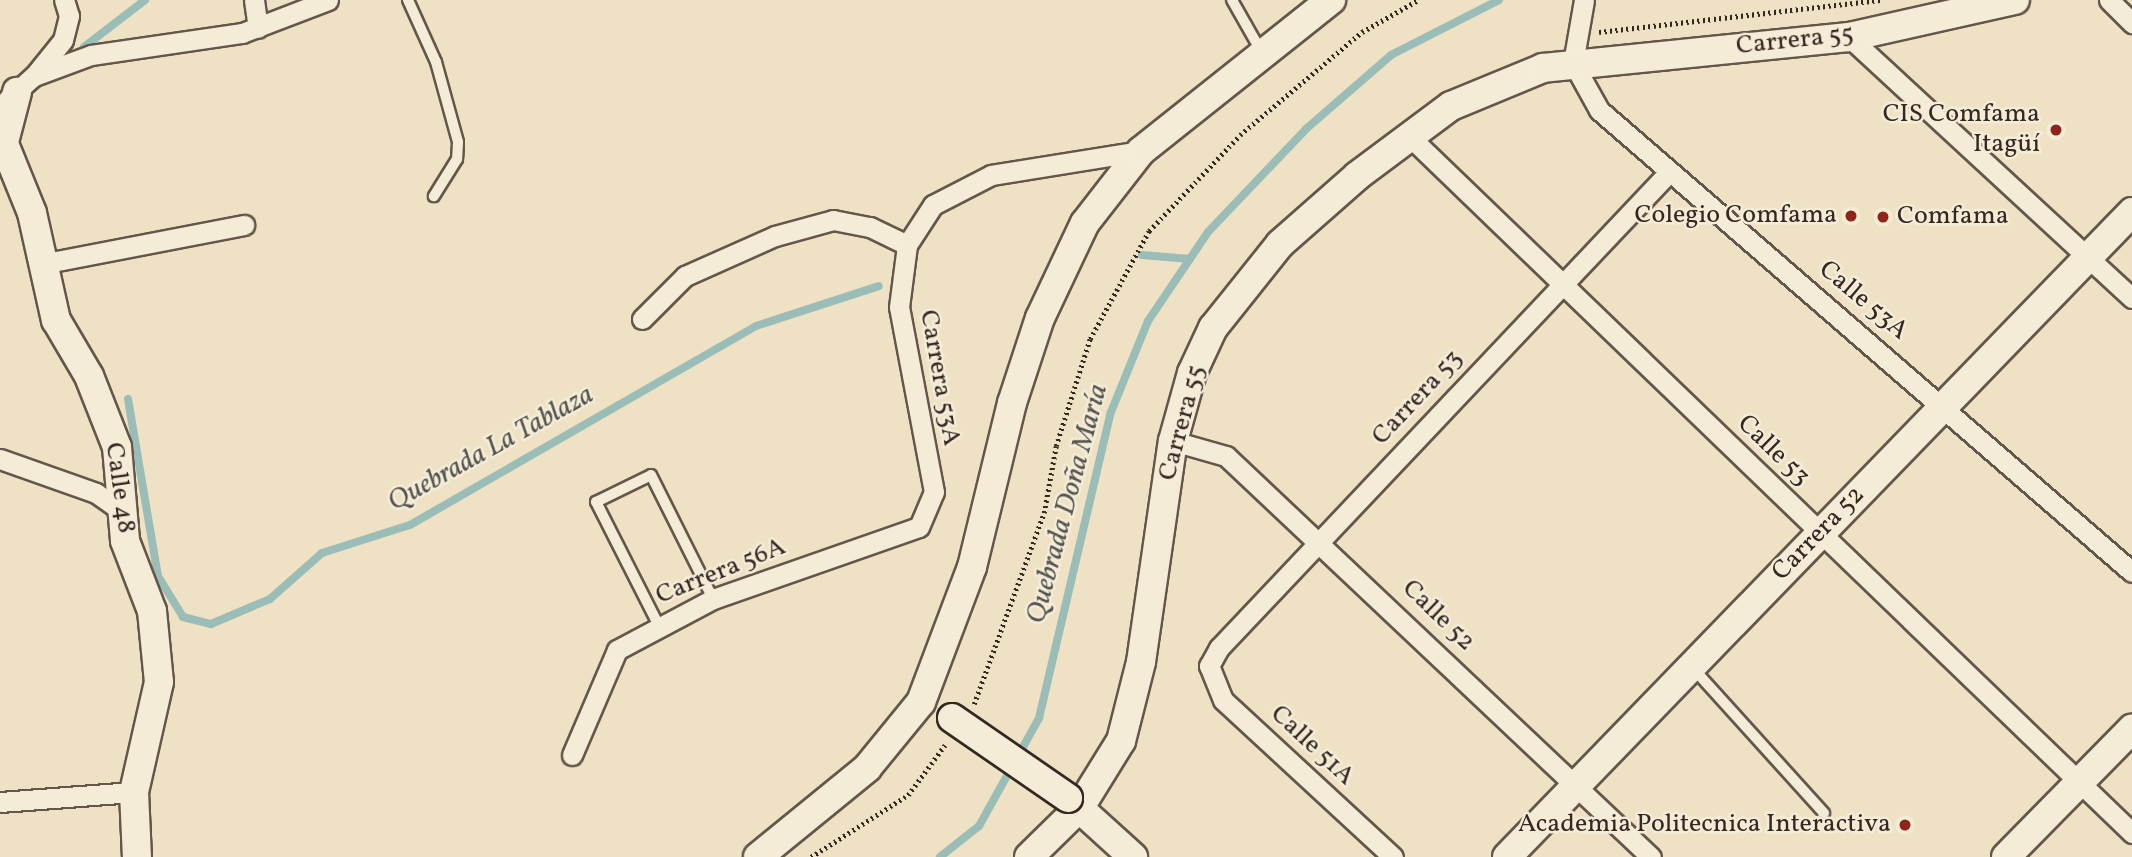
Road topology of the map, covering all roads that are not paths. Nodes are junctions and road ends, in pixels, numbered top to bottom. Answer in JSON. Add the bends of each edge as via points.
{"nodes":[{"id":1,"x":64,"y":0,"type":"edge"},
{"id":2,"x":254,"y":0,"type":"edge"},
{"id":3,"x":328,"y":0,"type":"edge"},
{"id":4,"x":408,"y":0,"type":"edge"},
{"id":5,"x":1232,"y":0,"type":"edge"},
{"id":6,"x":1331,"y":0,"type":"edge"},
{"id":7,"x":1584,"y":0,"type":"edge"},
{"id":8,"x":2015,"y":0,"type":"edge"},
{"id":9,"x":2109,"y":0,"type":"edge"},
{"id":10,"x":2132,"y":23,"type":"edge"},
{"id":11,"x":258,"y":28,"type":"junction"},
{"id":12,"x":1849,"y":37,"type":"junction"},
{"id":13,"x":1574,"y":41,"type":"junction"},
{"id":14,"x":1261,"y":51,"type":"junction"},
{"id":15,"x":17,"y":91,"type":"edge"},
{"id":16,"x":1408,"y":135,"type":"junction"},
{"id":17,"x":2,"y":138,"type":"edge"},
{"id":18,"x":1141,"y":151,"type":"junction"},
{"id":19,"x":1670,"y":171,"type":"junction"},
{"id":20,"x":434,"y":195,"type":"dead end"},
{"id":21,"x":2132,"y":212,"type":"edge"},
{"id":22,"x":244,"y":225,"type":"dead end"},
{"id":23,"x":907,"y":245,"type":"junction"},
{"id":24,"x":2088,"y":257,"type":"junction"},
{"id":25,"x":41,"y":264,"type":"junction"},
{"id":26,"x":1560,"y":284,"type":"junction"},
{"id":27,"x":2132,"y":298,"type":"edge"},
{"id":28,"x":642,"y":319,"type":"dead end"},
{"id":29,"x":1944,"y":404,"type":"junction"},
{"id":30,"x":1173,"y":441,"type":"junction"},
{"id":31,"x":0,"y":459,"type":"edge"},
{"id":32,"x":934,"y":492,"type":"joint"},
{"id":33,"x":120,"y":510,"type":"junction"},
{"id":34,"x":1820,"y":533,"type":"junction"},
{"id":35,"x":1320,"y":540,"type":"junction"},
{"id":36,"x":2132,"y":572,"type":"edge"},
{"id":37,"x":713,"y":599,"type":"junction"},
{"id":38,"x":658,"y":624,"type":"junction"},
{"id":39,"x":1209,"y":666,"type":"joint"},
{"id":40,"x":1692,"y":667,"type":"junction"},
{"id":41,"x":921,"y":702,"type":"junction"},
{"id":42,"x":2132,"y":729,"type":"edge"},
{"id":43,"x":572,"y":755,"type":"dead end"},
{"id":44,"x":2081,"y":784,"type":"junction"},
{"id":45,"x":1577,"y":785,"type":"junction"},
{"id":46,"x":134,"y":792,"type":"junction"},
{"id":47,"x":0,"y":802,"type":"edge"},
{"id":48,"x":1074,"y":803,"type":"junction"},
{"id":49,"x":1824,"y":813,"type":"dead end"},
{"id":50,"x":2132,"y":834,"type":"edge"},
{"id":51,"x":137,"y":857,"type":"edge"},
{"id":52,"x":758,"y":857,"type":"edge"},
{"id":53,"x":1028,"y":857,"type":"edge"},
{"id":54,"x":1133,"y":857,"type":"edge"},
{"id":55,"x":1393,"y":857,"type":"edge"},
{"id":56,"x":1507,"y":857,"type":"edge"},
{"id":57,"x":1651,"y":857,"type":"edge"},
{"id":58,"x":2006,"y":857,"type":"edge"}],
"edges":[{"from":1,"to":15,"type":"street","via":[[69,16],[63,40]]},
{"from":2,"to":11,"type":"street"},
{"from":3,"to":11,"type":"street"},
{"from":4,"to":20,"type":"lane","via":[[436,62],[458,142],[457,159]]},
{"from":5,"to":14,"type":"lane"},
{"from":6,"to":14,"type":"street"},
{"from":7,"to":13,"type":"street"},
{"from":8,"to":12,"type":"street","name":"Carrera 55"},
{"from":9,"to":10,"type":"street"},
{"from":11,"to":15,"type":"street","via":[[91,55]]},
{"from":12,"to":13,"type":"street","name":"Carrera 55"},
{"from":12,"to":24,"type":"street"},
{"from":13,"to":16,"type":"street","name":"Carrera 55"},
{"from":13,"to":19,"type":"street","name":"Calle 53A","via":[[1599,110]]},
{"from":14,"to":18,"type":"street"},
{"from":15,"to":17,"type":"street"},
{"from":16,"to":26,"type":"street","name":"Calle 53"},
{"from":16,"to":30,"type":"street","name":"Carrera 55","via":[[1280,244],[1243,286],[1192,373]]},
{"from":17,"to":25,"type":"street","name":"Calle 48","via":[[32,214]]},
{"from":18,"to":23,"type":"street","name":"Carrera 53A","via":[[991,175],[933,205]]},
{"from":18,"to":41,"type":"street","via":[[1085,223],[1040,318],[1012,402],[972,567]]},
{"from":19,"to":26,"type":"street","name":"Carrera 53"},
{"from":19,"to":29,"type":"street","name":"Calle 53A"},
{"from":21,"to":24,"type":"street","name":"Carrera 52"},
{"from":22,"to":25,"type":"street"},
{"from":23,"to":28,"type":"street","via":[[870,227],[834,220],[775,236],[685,276]]},
{"from":23,"to":32,"type":"street","name":"Carrera 53A","via":[[898,325]]},
{"from":24,"to":27,"type":"street"},
{"from":24,"to":29,"type":"street","name":"Carrera 52"},
{"from":25,"to":33,"type":"street","name":"Calle 48","via":[[56,320],[89,376],[117,447]]},
{"from":26,"to":34,"type":"street","name":"Calle 53"},
{"from":26,"to":35,"type":"street","name":"Carrera 53"},
{"from":29,"to":34,"type":"street","name":"Carrera 52"},
{"from":29,"to":36,"type":"street","name":"Calle 53A"},
{"from":30,"to":35,"type":"street","name":"Calle 52","via":[[1226,456]]},
{"from":30,"to":48,"type":"street","name":"Carrera 55","via":[[1132,706],[1121,741]]},
{"from":31,"to":33,"type":"street","via":[[96,493]]},
{"from":32,"to":37,"type":"street","name":"Carrera 56A","via":[[919,527]]},
{"from":33,"to":46,"type":"street","name":"Calle 48","via":[[159,646],[159,682]]},
{"from":34,"to":40,"type":"street","name":"Carrera 52"},
{"from":34,"to":44,"type":"street","name":"Calle 53"},
{"from":35,"to":39,"type":"street","name":"Carrera 53","via":[[1219,648]]},
{"from":35,"to":45,"type":"street","name":"Calle 52"},
{"from":37,"to":38,"type":"street","name":"Carrera 56A"},
{"from":37,"to":38,"type":"lane","via":[[651,475],[596,502]]},
{"from":38,"to":43,"type":"street","name":"Carrera 56A","via":[[617,650]]},
{"from":39,"to":55,"type":"street","name":"Calle 51A","via":[[1223,700]]},
{"from":40,"to":45,"type":"street","name":"Carrera 52"},
{"from":40,"to":49,"type":"lane"},
{"from":41,"to":48,"type":"street","bridge":true},
{"from":41,"to":52,"type":"street","via":[[867,768]]},
{"from":42,"to":44,"type":"street"},
{"from":44,"to":50,"type":"street","name":"Calle 53"},
{"from":44,"to":58,"type":"street"},
{"from":45,"to":56,"type":"street","name":"Carrera 52"},
{"from":45,"to":57,"type":"street","name":"Calle 52"},
{"from":46,"to":47,"type":"street"},
{"from":46,"to":51,"type":"street","name":"Calle 48"},
{"from":48,"to":53,"type":"street","name":"Carrera 55"},
{"from":48,"to":54,"type":"street"}]}
